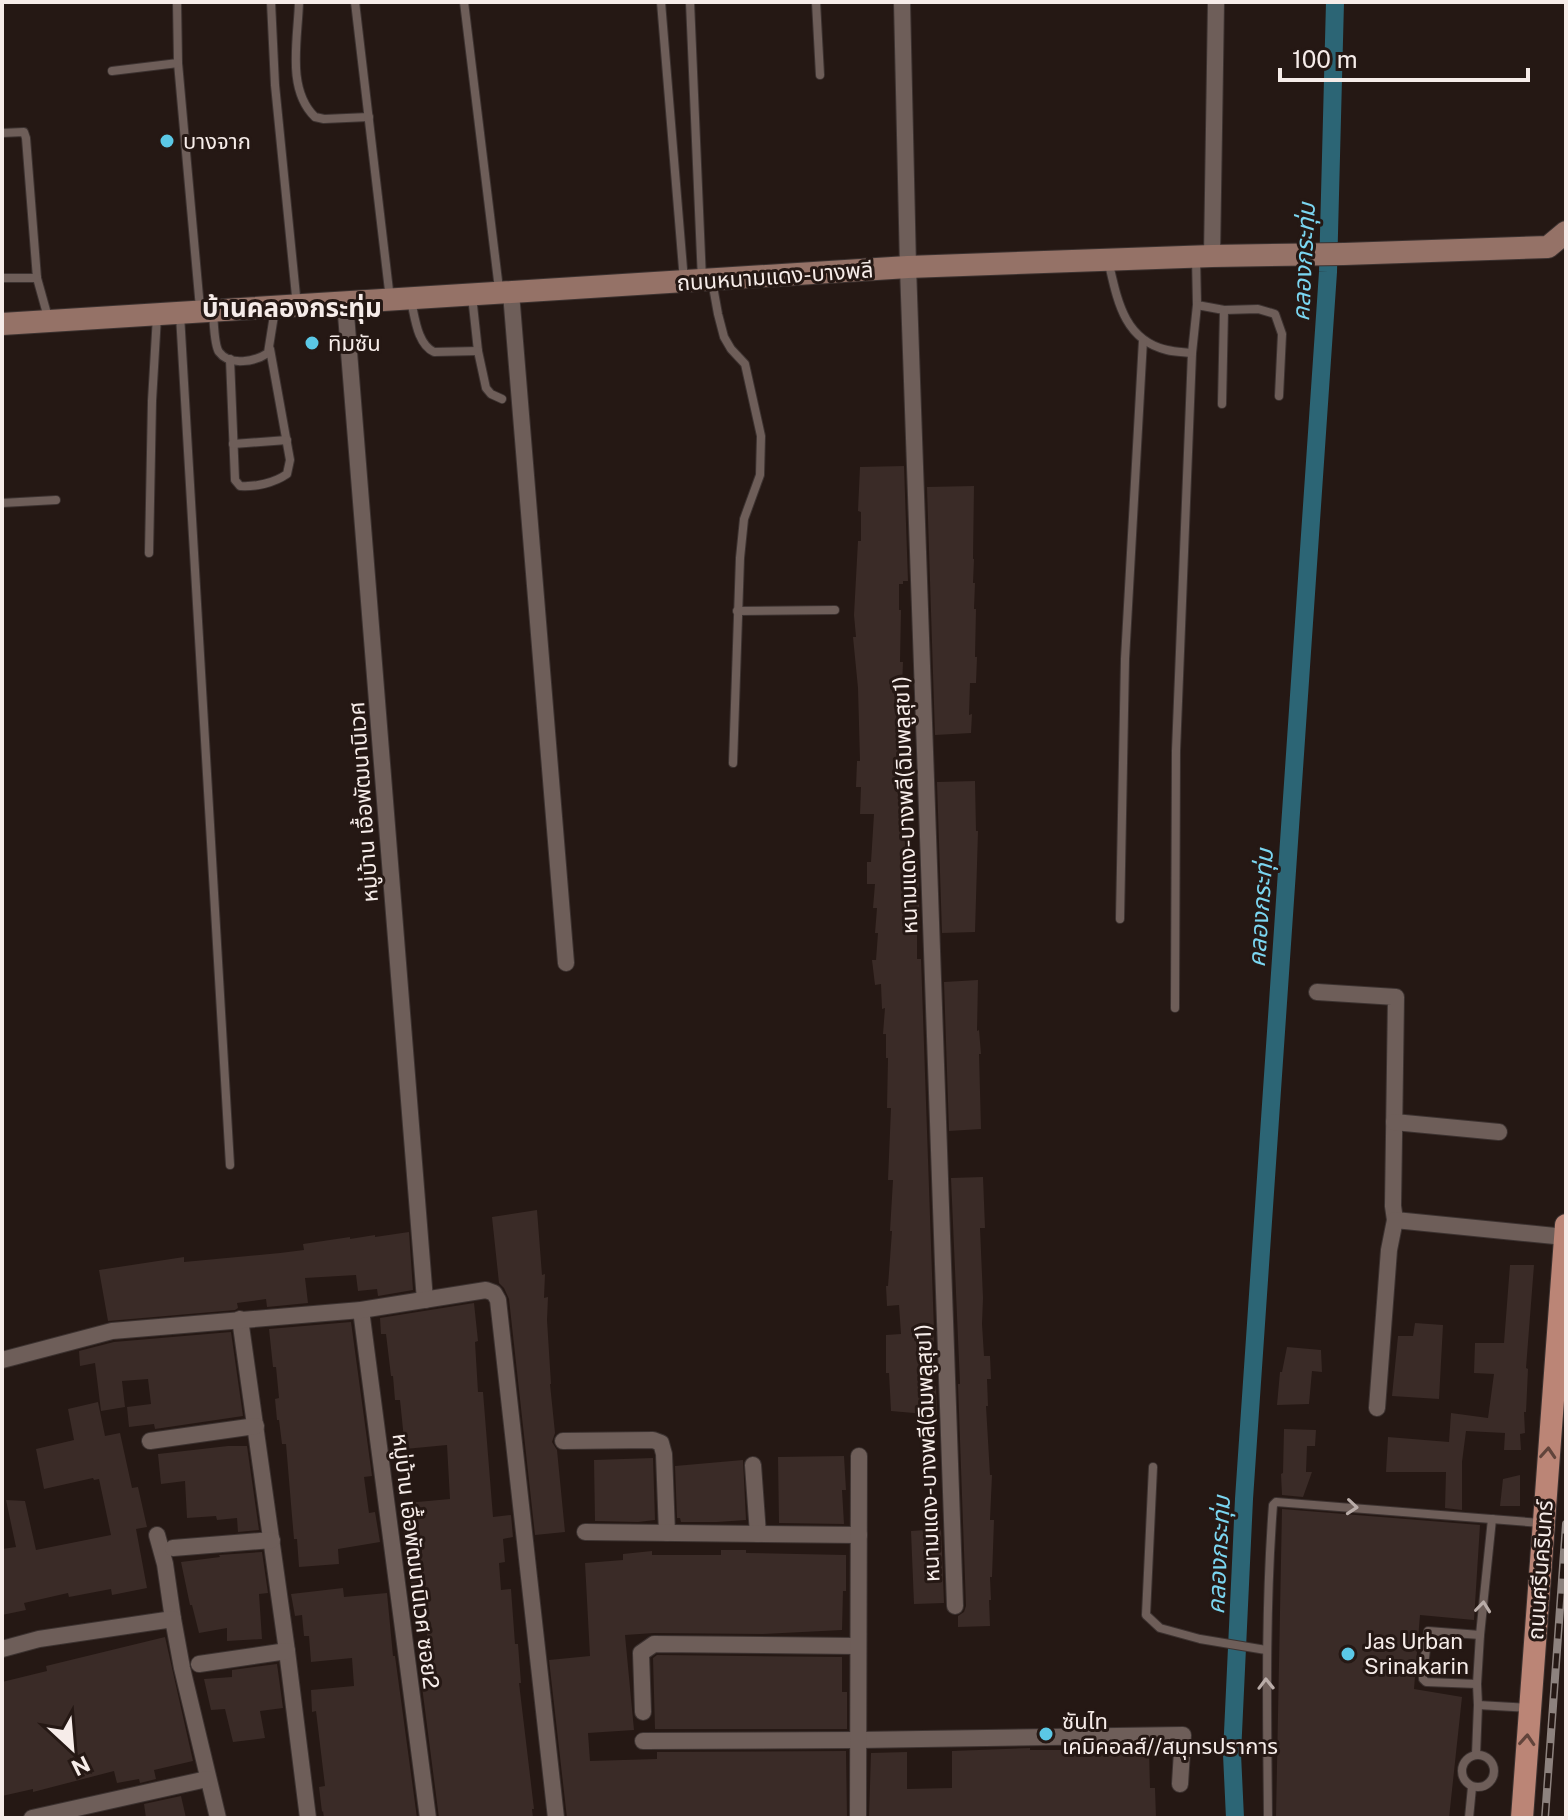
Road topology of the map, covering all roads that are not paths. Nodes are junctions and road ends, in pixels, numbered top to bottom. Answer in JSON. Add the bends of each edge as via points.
{"nodes":[{"id":1,"x":177,"y":2,"type":"edge"},
{"id":2,"x":271,"y":2,"type":"edge"},
{"id":3,"x":299,"y":2,"type":"edge"},
{"id":4,"x":355,"y":2,"type":"edge"},
{"id":5,"x":464,"y":2,"type":"edge"},
{"id":6,"x":661,"y":2,"type":"edge"},
{"id":7,"x":690,"y":2,"type":"edge"},
{"id":8,"x":816,"y":2,"type":"edge"},
{"id":9,"x":902,"y":2,"type":"edge"},
{"id":10,"x":1216,"y":2,"type":"edge"},
{"id":11,"x":178,"y":63,"type":"junction"},
{"id":12,"x":112,"y":71,"type":"dead end"},
{"id":13,"x":820,"y":75,"type":"dead end"},
{"id":14,"x":369,"y":117,"type":"junction"},
{"id":15,"x":2,"y":133,"type":"edge"},
{"id":16,"x":1566,"y":232,"type":"edge"},
{"id":17,"x":1548,"y":247,"type":"junction"},
{"id":18,"x":1204,"y":256,"type":"junction"},
{"id":19,"x":1108,"y":260,"type":"junction"},
{"id":20,"x":1566,"y":262,"type":"edge"},
{"id":21,"x":908,"y":267,"type":"junction"},
{"id":22,"x":2,"y":278,"type":"edge"},
{"id":23,"x":37,"y":278,"type":"junction"},
{"id":24,"x":699,"y":281,"type":"junction"},
{"id":25,"x":505,"y":293,"type":"junction"},
{"id":26,"x":472,"y":295,"type":"junction"},
{"id":27,"x":400,"y":299,"type":"junction"},
{"id":28,"x":345,"y":302,"type":"junction"},
{"id":29,"x":1197,"y":305,"type":"junction"},
{"id":30,"x":286,"y":307,"type":"junction"},
{"id":31,"x":1224,"y":310,"type":"junction"},
{"id":32,"x":198,"y":313,"type":"junction"},
{"id":33,"x":157,"y":315,"type":"junction"},
{"id":34,"x":50,"y":322,"type":"junction"},
{"id":35,"x":2,"y":324,"type":"edge"},
{"id":36,"x":1143,"y":340,"type":"junction"},
{"id":37,"x":270,"y":349,"type":"junction"},
{"id":38,"x":478,"y":351,"type":"junction"},
{"id":39,"x":1192,"y":353,"type":"junction"},
{"id":40,"x":230,"y":359,"type":"junction"},
{"id":41,"x":1279,"y":396,"type":"dead end"},
{"id":42,"x":502,"y":399,"type":"dead end"},
{"id":43,"x":1222,"y":404,"type":"dead end"},
{"id":44,"x":287,"y":440,"type":"junction"},
{"id":45,"x":233,"y":444,"type":"junction"},
{"id":46,"x":56,"y":500,"type":"dead end"},
{"id":47,"x":2,"y":503,"type":"edge"},
{"id":48,"x":149,"y":553,"type":"dead end"},
{"id":49,"x":835,"y":610,"type":"dead end"},
{"id":50,"x":737,"y":611,"type":"junction"},
{"id":51,"x":733,"y":763,"type":"dead end"},
{"id":52,"x":1120,"y":919,"type":"dead end"},
{"id":53,"x":566,"y":963,"type":"dead end"},
{"id":54,"x":1317,"y":992,"type":"dead end"},
{"id":55,"x":1175,"y":1008,"type":"dead end"},
{"id":56,"x":1394,"y":1122,"type":"junction"},
{"id":57,"x":1499,"y":1132,"type":"dead end"},
{"id":58,"x":230,"y":1165,"type":"dead end"},
{"id":59,"x":1395,"y":1220,"type":"junction"},
{"id":60,"x":1566,"y":1225,"type":"edge"},
{"id":61,"x":1565,"y":1237,"type":"edge"},
{"id":62,"x":425,"y":1300,"type":"junction"},
{"id":63,"x":361,"y":1310,"type":"junction"},
{"id":64,"x":240,"y":1319,"type":"junction"},
{"id":65,"x":2,"y":1360,"type":"edge"},
{"id":66,"x":1377,"y":1408,"type":"dead end"},
{"id":67,"x":256,"y":1426,"type":"junction"},
{"id":68,"x":150,"y":1441,"type":"dead end"},
{"id":69,"x":563,"y":1441,"type":"dead end"},
{"id":70,"x":859,"y":1456,"type":"dead end"},
{"id":71,"x":753,"y":1465,"type":"dead end"},
{"id":72,"x":1153,"y":1467,"type":"dead end"},
{"id":73,"x":1492,"y":1519,"type":"junction"},
{"id":74,"x":1543,"y":1523,"type":"junction"},
{"id":75,"x":1480,"y":1530,"type":"dead end"},
{"id":76,"x":1491,"y":1531,"type":"junction"},
{"id":77,"x":585,"y":1532,"type":"dead end"},
{"id":78,"x":667,"y":1533,"type":"junction"},
{"id":79,"x":758,"y":1534,"type":"junction"},
{"id":80,"x":157,"y":1535,"type":"dead end"},
{"id":81,"x":859,"y":1535,"type":"junction"},
{"id":82,"x":272,"y":1540,"type":"junction"},
{"id":83,"x":173,"y":1548,"type":"dead end"},
{"id":84,"x":955,"y":1606,"type":"dead end"},
{"id":85,"x":173,"y":1619,"type":"junction"},
{"id":86,"x":1480,"y":1635,"type":"junction"},
{"id":87,"x":858,"y":1646,"type":"junction"},
{"id":88,"x":2,"y":1649,"type":"edge"},
{"id":89,"x":1266,"y":1650,"type":"junction"},
{"id":90,"x":287,"y":1651,"type":"junction"},
{"id":91,"x":199,"y":1664,"type":"dead end"},
{"id":92,"x":1477,"y":1684,"type":"junction"},
{"id":93,"x":1478,"y":1705,"type":"junction"},
{"id":94,"x":1530,"y":1708,"type":"junction"},
{"id":95,"x":643,"y":1712,"type":"dead end"},
{"id":96,"x":858,"y":1740,"type":"junction"},
{"id":97,"x":643,"y":1741,"type":"dead end"},
{"id":98,"x":1476,"y":1755,"type":"junction"},
{"id":99,"x":207,"y":1779,"type":"junction"},
{"id":100,"x":1180,"y":1784,"type":"dead end"},
{"id":101,"x":1472,"y":1787,"type":"junction"},
{"id":102,"x":32,"y":1818,"type":"edge"},
{"id":103,"x":218,"y":1818,"type":"edge"},
{"id":104,"x":308,"y":1818,"type":"edge"},
{"id":105,"x":428,"y":1818,"type":"edge"},
{"id":106,"x":556,"y":1818,"type":"edge"},
{"id":107,"x":858,"y":1818,"type":"edge"},
{"id":108,"x":1268,"y":1818,"type":"edge"},
{"id":109,"x":1469,"y":1818,"type":"edge"},
{"id":110,"x":1522,"y":1818,"type":"edge"}],
"edges":[{"from":1,"to":11,"type":"lane"},
{"from":2,"to":30,"type":"lane"},
{"from":3,"to":14,"type":"lane","via":[[296,79],[306,106],[324,119]]},
{"from":4,"to":14,"type":"lane"},
{"from":5,"to":25,"type":"lane"},
{"from":6,"to":24,"type":"lane"},
{"from":7,"to":24,"type":"lane"},
{"from":8,"to":13,"type":"lane"},
{"from":9,"to":21,"type":"street","name":"หนามแดง-บางพลี(ฉิมพลูสุข1)"},
{"from":10,"to":18,"type":"street"},
{"from":11,"to":12,"type":"lane"},
{"from":11,"to":32,"type":"lane"},
{"from":14,"to":27,"type":"lane"},
{"from":15,"to":23,"type":"lane","via":[[24,132],[26,138]]},
{"from":16,"to":17,"type":"main road"},
{"from":17,"to":18,"type":"main road","name":"ถนนหนามแดง-บางพลี"},
{"from":17,"to":20,"type":"main road"},
{"from":18,"to":19,"type":"main road","name":"ถนนหนามแดง-บางพลี"},
{"from":18,"to":29,"type":"lane"},
{"from":19,"to":21,"type":"main road","name":"ถนนหนามแดง-บางพลี"},
{"from":19,"to":36,"type":"lane","via":[[1118,304]]},
{"from":21,"to":24,"type":"main road","name":"ถนนหนามแดง-บางพลี"},
{"from":21,"to":84,"type":"street","name":"หนามแดง-บางพลี(ฉิมพลูสุข1)"},
{"from":22,"to":23,"type":"lane"},
{"from":23,"to":34,"type":"lane"},
{"from":24,"to":25,"type":"main road","name":"ถนนหนามแดง-บางพลี"},
{"from":24,"to":50,"type":"lane","via":[[724,337],[745,364],[761,436],[760,475],[744,519]]},
{"from":25,"to":26,"type":"main road","name":"ถนนหนามแดง-บางพลี"},
{"from":25,"to":53,"type":"street"},
{"from":26,"to":27,"type":"main road","name":"ถนนหนามแดง-บางพลี"},
{"from":26,"to":38,"type":"lane"},
{"from":27,"to":28,"type":"main road","name":"ถนนหนามแดง-บางพลี"},
{"from":27,"to":38,"type":"lane","via":[[427,349]]},
{"from":28,"to":30,"type":"main road","name":"ถนนหนามแดง-บางพลี"},
{"from":28,"to":62,"type":"street","name":"หมู่บ้าน เอื้อพัฒนานิเวศ"},
{"from":29,"to":31,"type":"lane"},
{"from":29,"to":39,"type":"lane"},
{"from":30,"to":32,"type":"main road","name":"ถนนหนามแดง-บางพลี"},
{"from":30,"to":37,"type":"lane"},
{"from":31,"to":41,"type":"lane","via":[[1275,314],[1282,334]]},
{"from":31,"to":43,"type":"lane"},
{"from":32,"to":33,"type":"main road","name":"ถนนหนามแดง-บางพลี"},
{"from":32,"to":40,"type":"lane","via":[[219,352]]},
{"from":32,"to":58,"type":"lane"},
{"from":33,"to":34,"type":"main road","name":"ถนนหนามแดง-บางพลี"},
{"from":33,"to":48,"type":"lane"},
{"from":34,"to":35,"type":"main road","name":"ถนนหนามแดง-บางพลี"},
{"from":36,"to":39,"type":"lane","via":[[1165,350]]},
{"from":36,"to":52,"type":"lane","via":[[1125,659]]},
{"from":37,"to":40,"type":"lane","via":[[260,358]]},
{"from":37,"to":44,"type":"lane"},
{"from":38,"to":42,"type":"lane","via":[[486,388]]},
{"from":39,"to":55,"type":"lane","via":[[1176,751]]},
{"from":40,"to":45,"type":"lane"},
{"from":44,"to":45,"type":"lane"},
{"from":44,"to":45,"type":"lane","via":[[287,474],[252,487],[235,480]]},
{"from":46,"to":47,"type":"lane"},
{"from":49,"to":50,"type":"lane"},
{"from":50,"to":51,"type":"lane"},
{"from":54,"to":56,"type":"street","via":[[1396,997]]},
{"from":56,"to":57,"type":"street"},
{"from":56,"to":59,"type":"street"},
{"from":59,"to":61,"type":"street"},
{"from":59,"to":66,"type":"street"},
{"from":60,"to":61,"type":"main road","name":"ถนนศรีนครินทร์"},
{"from":74,"to":61,"type":"main road","name":"ถนนศรีนครินทร์","one_way":true},
{"from":62,"to":63,"type":"street"},
{"from":62,"to":106,"type":"street","via":[[486,1290],[498,1300]]},
{"from":63,"to":64,"type":"street"},
{"from":63,"to":105,"type":"street","name":"หมู่บ้าน เอื้อพัฒนานิเวศ ซอย2"},
{"from":64,"to":65,"type":"street","via":[[112,1331]]},
{"from":64,"to":67,"type":"street"},
{"from":67,"to":68,"type":"street"},
{"from":67,"to":82,"type":"street"},
{"from":69,"to":78,"type":"street","via":[[661,1443]]},
{"from":70,"to":81,"type":"street"},
{"from":71,"to":79,"type":"street"},
{"from":72,"to":89,"type":"lane","via":[[1146,1615],[1160,1628]]},
{"from":73,"to":74,"type":"lane"},
{"from":73,"to":76,"type":"lane"},
{"from":89,"to":73,"type":"lane","one_way":true,"via":[[1276,1502]]},
{"from":74,"to":94,"type":"main road","name":"ถนนศรีนครินทร์"},
{"from":75,"to":76,"type":"lane"},
{"from":86,"to":76,"type":"lane","one_way":true},
{"from":77,"to":78,"type":"street"},
{"from":78,"to":79,"type":"street"},
{"from":79,"to":81,"type":"street"},
{"from":80,"to":85,"type":"street"},
{"from":81,"to":87,"type":"street"},
{"from":82,"to":83,"type":"street"},
{"from":82,"to":90,"type":"street"},
{"from":85,"to":88,"type":"street"},
{"from":85,"to":99,"type":"street"},
{"from":86,"to":92,"type":"lane"},
{"from":86,"to":92,"type":"lane","via":[[1428,1631],[1423,1675],[1426,1682]]},
{"from":87,"to":95,"type":"street","via":[[654,1644],[641,1653]]},
{"from":87,"to":96,"type":"street"},
{"from":108,"to":89,"type":"lane","one_way":true},
{"from":90,"to":91,"type":"street"},
{"from":90,"to":104,"type":"street"},
{"from":92,"to":93,"type":"lane"},
{"from":93,"to":94,"type":"lane"},
{"from":93,"to":98,"type":"lane"},
{"from":110,"to":94,"type":"main road","name":"ถนนศรีนครินทร์","one_way":true},
{"from":96,"to":97,"type":"street"},
{"from":96,"to":100,"type":"street","via":[[1183,1735]]},
{"from":96,"to":107,"type":"street"},
{"from":98,"to":101,"type":"lane","via":[[1461,1770]]},
{"from":98,"to":101,"type":"lane","via":[[1490,1761],[1494,1776],[1487,1785]]},
{"from":99,"to":102,"type":"street"},
{"from":99,"to":103,"type":"street"},
{"from":101,"to":109,"type":"lane"}]}
